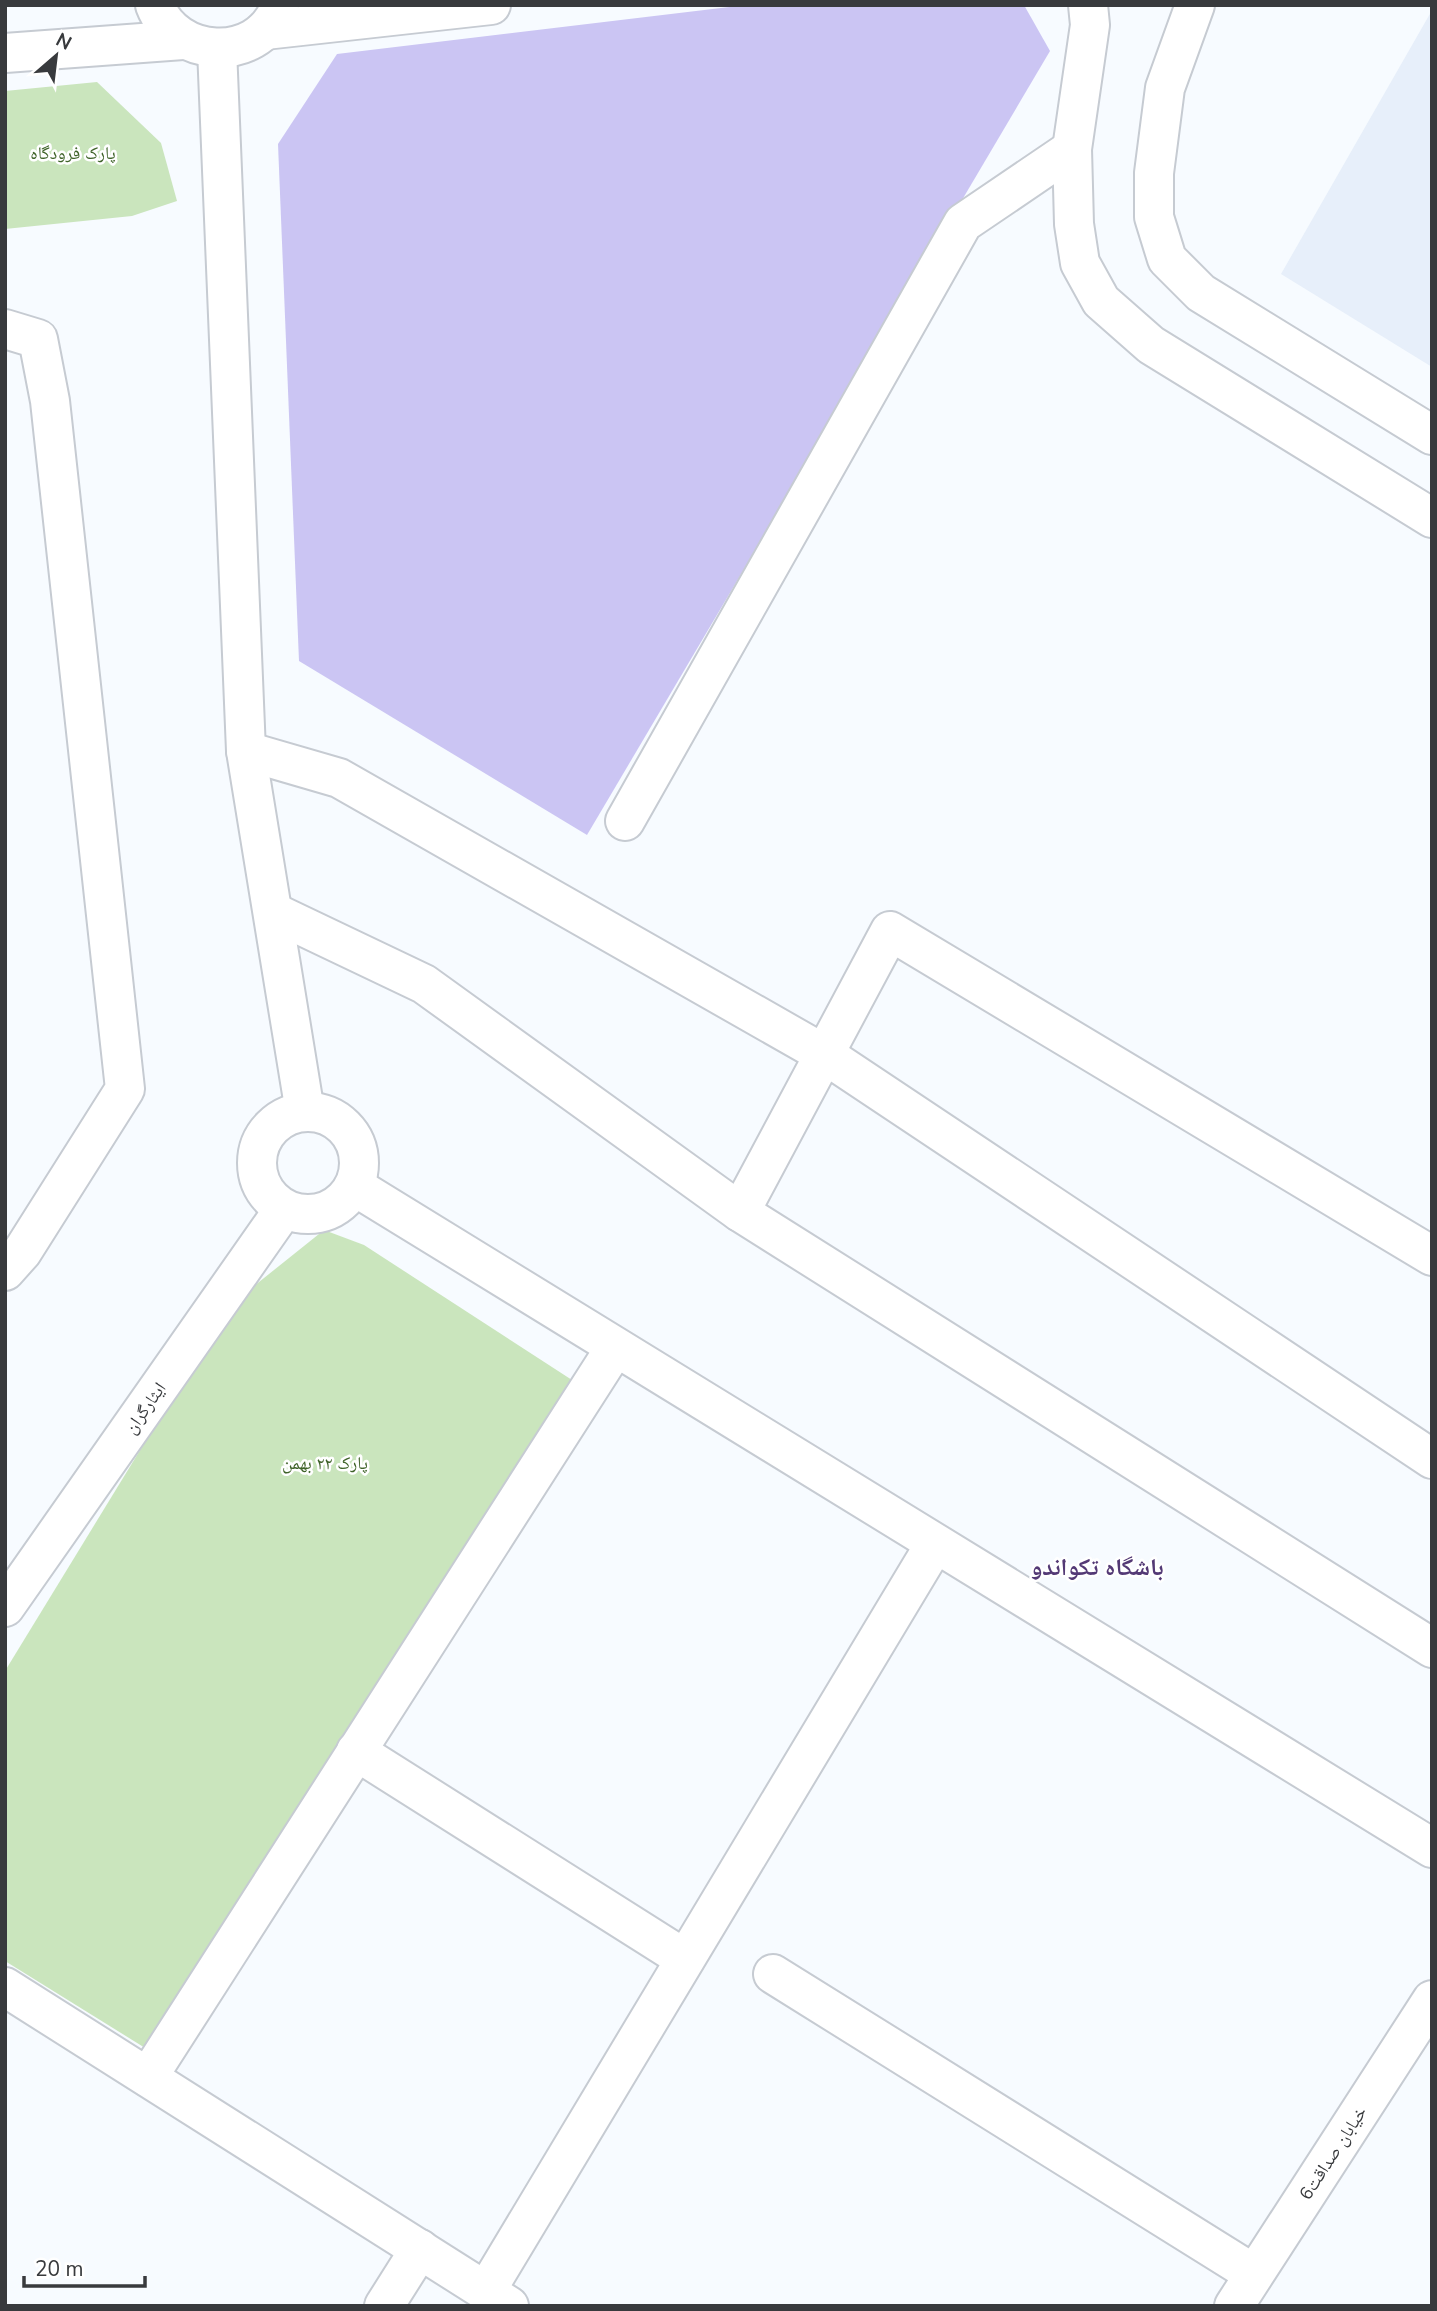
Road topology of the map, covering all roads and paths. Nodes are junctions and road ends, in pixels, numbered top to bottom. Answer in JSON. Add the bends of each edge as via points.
{"nodes":[{"id":1,"x":155,"y":5,"type":"edge"},
{"id":2,"x":491,"y":5,"type":"edge"},
{"id":3,"x":1088,"y":5,"type":"edge"},
{"id":4,"x":1195,"y":5,"type":"edge"},
{"id":5,"x":273,"y":18,"type":"edge"},
{"id":6,"x":200,"y":44,"type":"junction"},
{"id":7,"x":5,"y":52,"type":"edge"},
{"id":8,"x":1072,"y":149,"type":"junction"},
{"id":9,"x":5,"y":329,"type":"edge"},
{"id":10,"x":1432,"y":435,"type":"edge"},
{"id":11,"x":1432,"y":518,"type":"edge"},
{"id":12,"x":246,"y":751,"type":"junction"},
{"id":13,"x":625,"y":821,"type":"dead end"},
{"id":14,"x":273,"y":912,"type":"junction"},
{"id":15,"x":824,"y":1055,"type":"junction"},
{"id":16,"x":305,"y":1112,"type":"junction"},
{"id":17,"x":354,"y":1186,"type":"junction"},
{"id":18,"x":285,"y":1209,"type":"junction"},
{"id":19,"x":740,"y":1212,"type":"junction"},
{"id":20,"x":11,"y":1253,"type":"edge"},
{"id":21,"x":1432,"y":1256,"type":"edge"},
{"id":22,"x":615,"y":1348,"type":"junction"},
{"id":23,"x":1432,"y":1459,"type":"edge"},
{"id":24,"x":935,"y":1544,"type":"junction"},
{"id":25,"x":8,"y":1595,"type":"edge"},
{"id":26,"x":1432,"y":1648,"type":"edge"},
{"id":27,"x":356,"y":1751,"type":"junction"},
{"id":28,"x":1432,"y":1848,"type":"edge"},
{"id":29,"x":685,"y":1959,"type":"junction"},
{"id":30,"x":773,"y":1974,"type":"dead end"},
{"id":31,"x":5,"y":1987,"type":"edge"},
{"id":32,"x":1432,"y":2000,"type":"edge"},
{"id":33,"x":148,"y":2077,"type":"junction"},
{"id":34,"x":420,"y":2249,"type":"junction"},
{"id":35,"x":1249,"y":2295,"type":"edge"},
{"id":36,"x":497,"y":2298,"type":"edge"},
{"id":37,"x":384,"y":2306,"type":"edge"}],
"edges":[{"from":1,"to":6,"type":"street","via":[[169,28]]},
{"from":2,"to":5,"type":"street"},
{"from":3,"to":8,"type":"street","via":[[1090,25]]},
{"from":4,"to":10,"type":"street","via":[[1165,88],[1154,173],[1154,217],[1167,259],[1201,293]]},
{"from":5,"to":6,"type":"street","via":[[250,40],[234,47]]},
{"from":6,"to":7,"type":"street"},
{"from":6,"to":12,"type":"street"},
{"from":8,"to":11,"type":"street","via":[[1080,264],[1101,301],[1151,345]]},
{"from":8,"to":13,"type":"street","via":[[963,222]]},
{"from":9,"to":20,"type":"street","via":[[38,339],[50,401],[125,1089]]},
{"from":12,"to":14,"type":"street"},
{"from":12,"to":15,"type":"street","via":[[339,778]]},
{"from":14,"to":16,"type":"street"},
{"from":14,"to":19,"type":"street","via":[[424,984]]},
{"from":15,"to":19,"type":"street"},
{"from":15,"to":21,"type":"street","via":[[890,931]]},
{"from":15,"to":23,"type":"street"},
{"from":16,"to":17,"type":"street","via":[[335,1119],[351,1135],[359,1157]]},
{"from":16,"to":18,"type":"street","via":[[287,1116],[271,1128],[261,1143],[257,1162],[270,1197]]},
{"from":17,"to":18,"type":"street","via":[[332,1209],[300,1214]]},
{"from":17,"to":22,"type":"street"},
{"from":18,"to":25,"type":"street","name":"ایثارگران"},
{"from":19,"to":26,"type":"street"},
{"from":22,"to":24,"type":"street"},
{"from":22,"to":27,"type":"street"},
{"from":24,"to":28,"type":"street"},
{"from":24,"to":29,"type":"street"},
{"from":27,"to":29,"type":"street"},
{"from":27,"to":33,"type":"street"},
{"from":29,"to":36,"type":"street"},
{"from":30,"to":35,"type":"street"},
{"from":31,"to":33,"type":"street"},
{"from":32,"to":35,"type":"street","name":"خیابان صداقت6"},
{"from":33,"to":34,"type":"street"},
{"from":34,"to":36,"type":"street"},
{"from":34,"to":37,"type":"street"}]}
